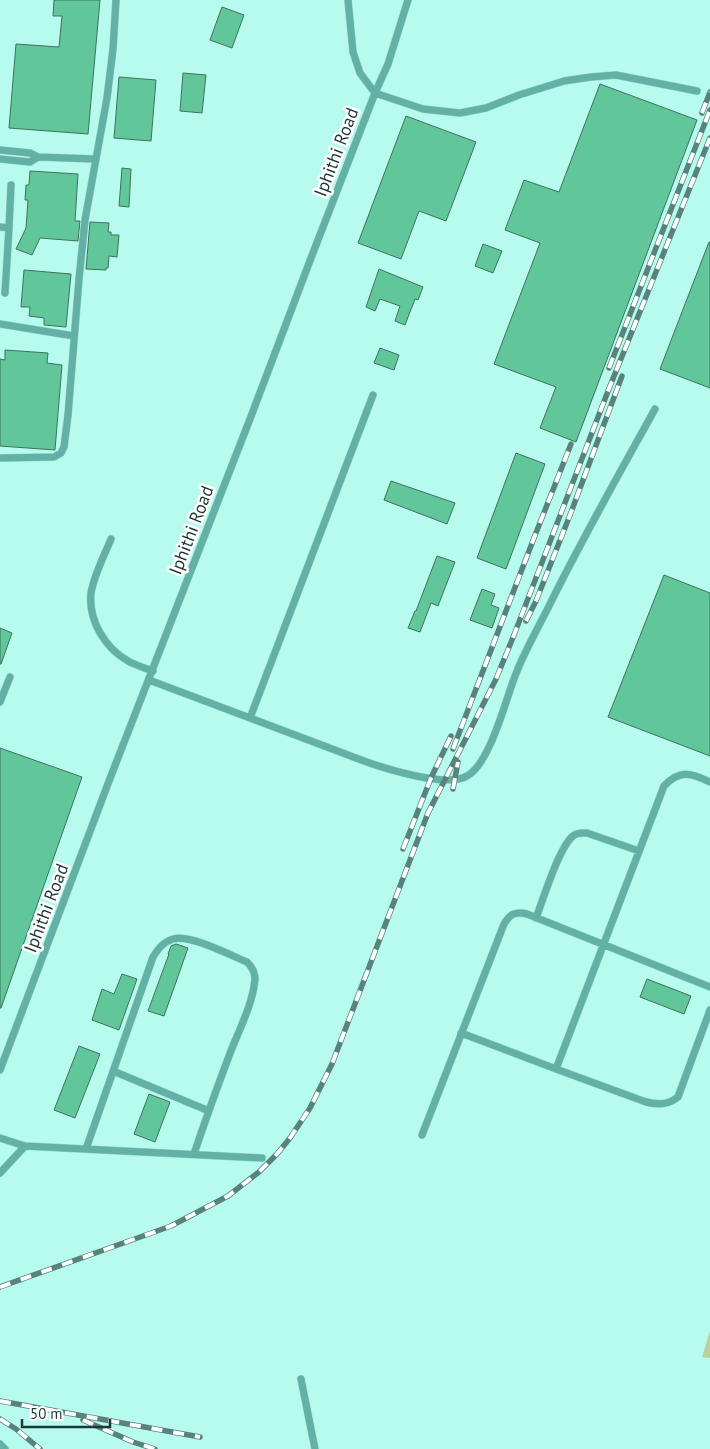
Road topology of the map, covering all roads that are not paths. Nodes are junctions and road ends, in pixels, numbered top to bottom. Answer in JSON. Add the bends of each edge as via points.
{"nodes":[{"id":1,"x":116,"y":0,"type":"edge"},
{"id":2,"x":348,"y":0,"type":"edge"},
{"id":3,"x":408,"y":0,"type":"edge"},
{"id":4,"x":696,"y":91,"type":"dead end"},
{"id":5,"x":375,"y":93,"type":"junction"},
{"id":6,"x":0,"y":150,"type":"edge"},
{"id":7,"x":38,"y":157,"type":"junction"},
{"id":8,"x":0,"y":159,"type":"edge"},
{"id":9,"x":95,"y":159,"type":"junction"},
{"id":10,"x":11,"y":185,"type":"dead end"},
{"id":11,"x":0,"y":227,"type":"edge"},
{"id":12,"x":9,"y":228,"type":"junction"},
{"id":13,"x":5,"y":293,"type":"dead end"},
{"id":14,"x":0,"y":324,"type":"edge"},
{"id":15,"x":74,"y":336,"type":"junction"},
{"id":16,"x":373,"y":395,"type":"dead end"},
{"id":17,"x":655,"y":409,"type":"dead end"},
{"id":18,"x":0,"y":458,"type":"edge"},
{"id":19,"x":111,"y":539,"type":"dead end"},
{"id":20,"x":153,"y":671,"type":"junction"},
{"id":21,"x":10,"y":677,"type":"dead end"},
{"id":22,"x":149,"y":680,"type":"junction"},
{"id":23,"x":0,"y":702,"type":"edge"},
{"id":24,"x":250,"y":718,"type":"junction"},
{"id":25,"x":710,"y":782,"type":"edge"},
{"id":26,"x":639,"y":851,"type":"junction"},
{"id":27,"x":536,"y":918,"type":"junction"},
{"id":28,"x":603,"y":945,"type":"junction"},
{"id":29,"x":710,"y":986,"type":"edge"},
{"id":30,"x":710,"y":1010,"type":"edge"},
{"id":31,"x":461,"y":1033,"type":"junction"},
{"id":32,"x":556,"y":1069,"type":"junction"},
{"id":33,"x":0,"y":1070,"type":"edge"},
{"id":34,"x":113,"y":1071,"type":"junction"},
{"id":35,"x":209,"y":1111,"type":"junction"},
{"id":36,"x":422,"y":1135,"type":"dead end"},
{"id":37,"x":0,"y":1138,"type":"edge"},
{"id":38,"x":25,"y":1146,"type":"junction"},
{"id":39,"x":86,"y":1148,"type":"junction"},
{"id":40,"x":194,"y":1154,"type":"junction"},
{"id":41,"x":262,"y":1158,"type":"dead end"},
{"id":42,"x":0,"y":1173,"type":"edge"},
{"id":43,"x":300,"y":1379,"type":"dead end"},
{"id":44,"x":0,"y":1444,"type":"edge"},
{"id":45,"x":5,"y":1449,"type":"edge"},
{"id":46,"x":315,"y":1449,"type":"edge"}],
"edges":[{"from":1,"to":9,"type":"lane","via":[[107,98]]},
{"from":2,"to":5,"type":"lane","via":[[353,52],[360,73]]},
{"from":3,"to":5,"type":"lane","name":"Iphithi Road","via":[[388,64]]},
{"from":4,"to":5,"type":"lane","via":[[616,75],[591,77],[564,81],[486,108],[460,113],[423,109]]},
{"from":5,"to":20,"type":"lane","name":"Iphithi Road"},
{"from":6,"to":7,"type":"lane"},
{"from":7,"to":8,"type":"lane","via":[[30,162]]},
{"from":7,"to":9,"type":"lane"},
{"from":9,"to":15,"type":"lane","via":[[85,220]]},
{"from":10,"to":12,"type":"lane"},
{"from":11,"to":12,"type":"lane"},
{"from":12,"to":13,"type":"lane"},
{"from":14,"to":15,"type":"lane"},
{"from":15,"to":18,"type":"lane","via":[[68,415],[61,453],[54,457]]},
{"from":16,"to":24,"type":"lane"},
{"from":17,"to":24,"type":"lane","via":[[538,627],[517,670],[483,759],[475,771],[458,780],[444,781],[396,772]]},
{"from":19,"to":20,"type":"lane","via":[[93,586],[93,613],[102,636],[119,655]]},
{"from":20,"to":22,"type":"lane","name":"Iphithi Road"},
{"from":21,"to":23,"type":"lane"},
{"from":22,"to":24,"type":"lane"},
{"from":22,"to":33,"type":"lane","name":"Iphithi Road"},
{"from":25,"to":26,"type":"lane","via":[[690,774],[670,779],[664,786]]},
{"from":26,"to":27,"type":"lane","via":[[579,832],[568,841],[560,855]]},
{"from":26,"to":28,"type":"lane"},
{"from":27,"to":28,"type":"lane"},
{"from":27,"to":31,"type":"lane","via":[[522,912],[508,917]]},
{"from":28,"to":29,"type":"lane"},
{"from":28,"to":32,"type":"lane"},
{"from":30,"to":32,"type":"lane","via":[[678,1097],[668,1103],[646,1102]]},
{"from":31,"to":32,"type":"lane"},
{"from":31,"to":36,"type":"lane"},
{"from":34,"to":35,"type":"lane"},
{"from":34,"to":35,"type":"lane","via":[[153,957],[165,942],[175,938],[189,939],[247,962],[251,965],[255,981]]},
{"from":34,"to":39,"type":"lane"},
{"from":35,"to":40,"type":"lane"},
{"from":37,"to":38,"type":"lane"},
{"from":38,"to":39,"type":"lane"},
{"from":38,"to":42,"type":"lane"},
{"from":39,"to":40,"type":"lane"},
{"from":40,"to":41,"type":"lane"},
{"from":43,"to":46,"type":"lane"},
{"from":44,"to":45,"type":"lane"}]}
